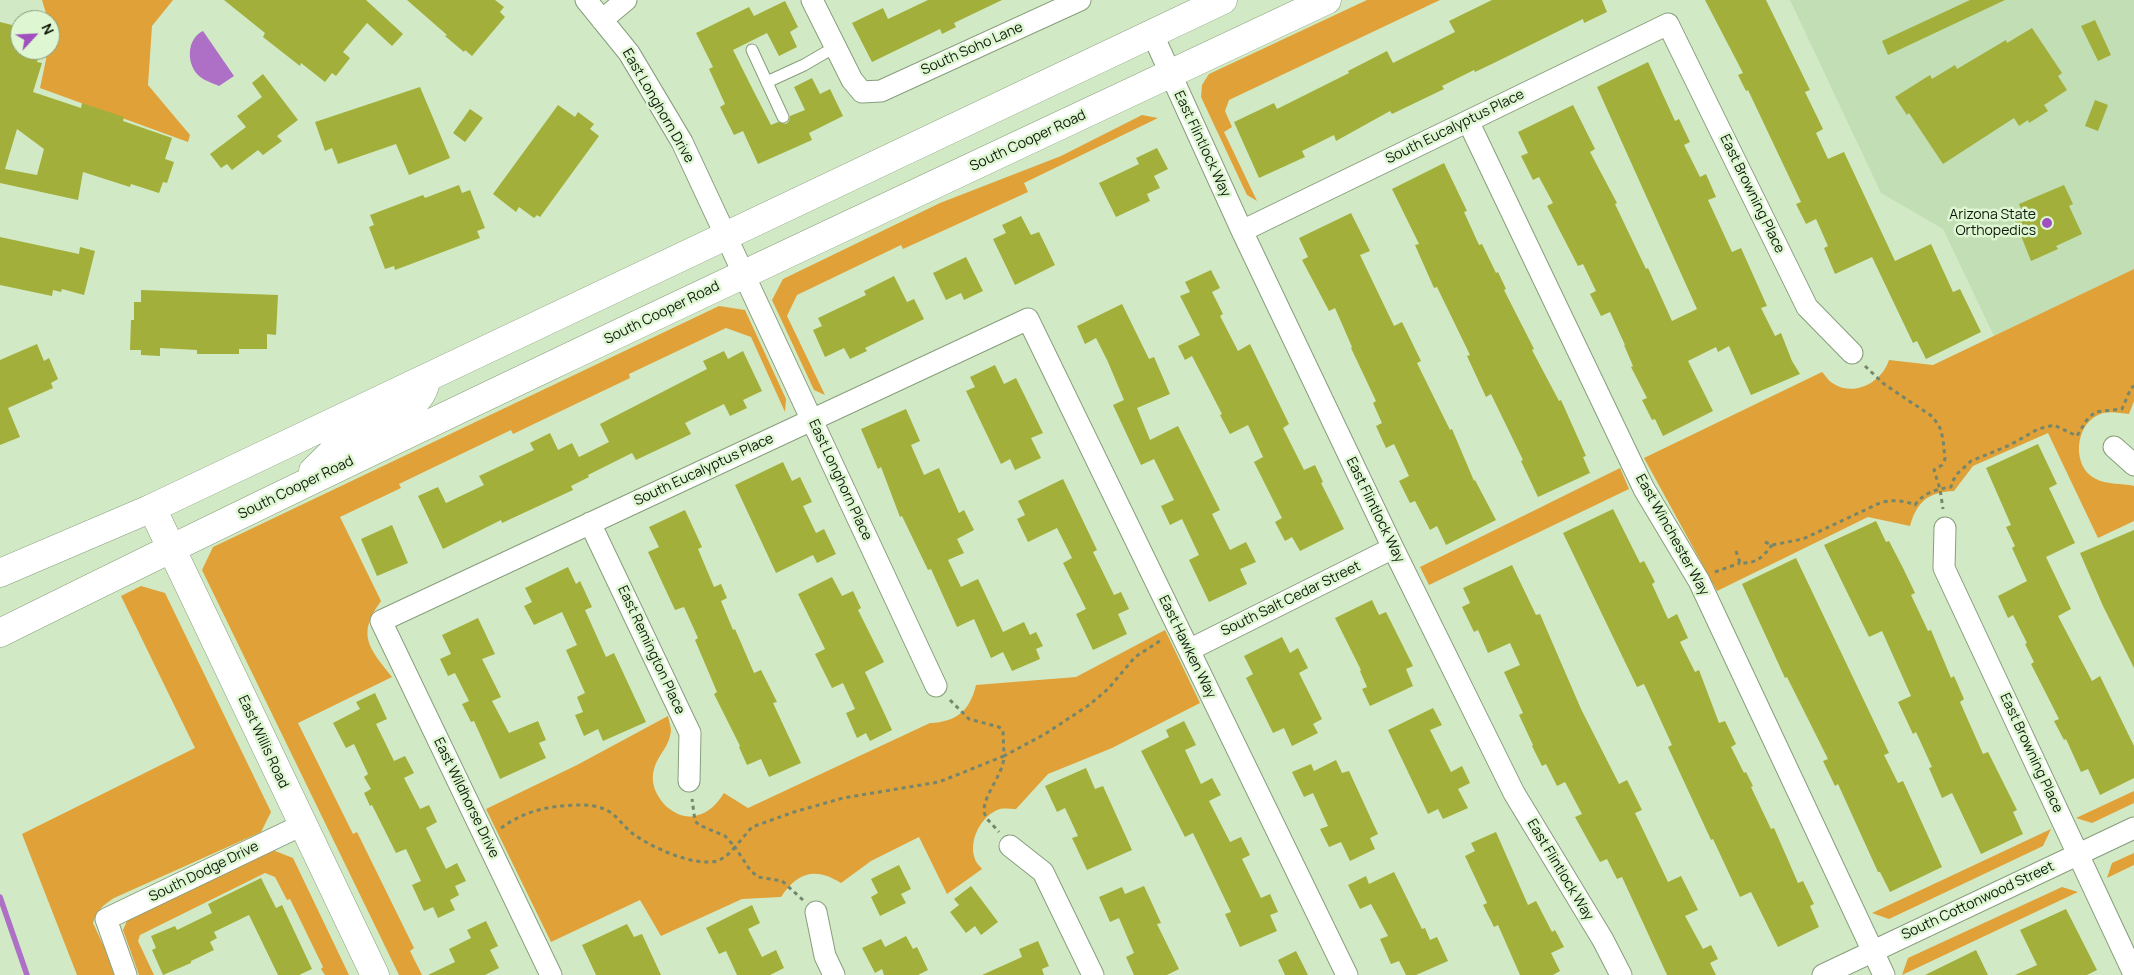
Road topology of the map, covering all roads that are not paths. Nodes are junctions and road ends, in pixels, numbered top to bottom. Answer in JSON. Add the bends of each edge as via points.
{"nodes":[{"id":1,"x":626,"y":0,"type":"edge"},
{"id":2,"x":812,"y":0,"type":"edge"},
{"id":3,"x":1080,"y":0,"type":"edge"},
{"id":4,"x":1223,"y":0,"type":"edge"},
{"id":5,"x":1327,"y":0,"type":"edge"},
{"id":6,"x":589,"y":1,"type":"edge"},
{"id":7,"x":602,"y":20,"type":"junction"},
{"id":8,"x":1668,"y":24,"type":"joint"},
{"id":9,"x":1152,"y":33,"type":"junction"},
{"id":10,"x":835,"y":47,"type":"junction"},
{"id":11,"x":752,"y":50,"type":"dead end"},
{"id":12,"x":1170,"y":74,"type":"junction"},
{"id":13,"x":767,"y":82,"type":"junction"},
{"id":14,"x":783,"y":117,"type":"dead end"},
{"id":15,"x":1468,"y":121,"type":"junction"},
{"id":16,"x":1242,"y":231,"type":"junction"},
{"id":17,"x":726,"y":236,"type":"junction"},
{"id":18,"x":743,"y":274,"type":"junction"},
{"id":19,"x":1028,"y":319,"type":"joint"},
{"id":20,"x":1852,"y":353,"type":"road end"},
{"id":21,"x":426,"y":378,"type":"junction"},
{"id":22,"x":811,"y":419,"type":"junction"},
{"id":23,"x":2114,"y":447,"type":"dead end"},
{"id":24,"x":2134,"y":465,"type":"edge"},
{"id":25,"x":292,"y":490,"type":"junction"},
{"id":26,"x":152,"y":508,"type":"junction"},
{"id":27,"x":590,"y":524,"type":"junction"},
{"id":28,"x":1945,"y":528,"type":"road end"},
{"id":29,"x":1393,"y":548,"type":"junction"},
{"id":30,"x":170,"y":549,"type":"junction"},
{"id":31,"x":0,"y":573,"type":"edge"},
{"id":32,"x":381,"y":621,"type":"joint"},
{"id":33,"x":0,"y":633,"type":"edge"},
{"id":34,"x":1184,"y":641,"type":"junction"},
{"id":35,"x":936,"y":686,"type":"road end"},
{"id":36,"x":689,"y":781,"type":"road end"},
{"id":37,"x":302,"y":825,"type":"junction"},
{"id":38,"x":2134,"y":828,"type":"edge"},
{"id":39,"x":1010,"y":846,"type":"road end"},
{"id":40,"x":2078,"y":854,"type":"junction"},
{"id":41,"x":816,"y":912,"type":"road end"},
{"id":42,"x":1872,"y":952,"type":"junction"},
{"id":43,"x":2134,"y":974,"type":"edge"},
{"id":44,"x":126,"y":975,"type":"edge"},
{"id":45,"x":374,"y":975,"type":"edge"},
{"id":46,"x":551,"y":975,"type":"edge"},
{"id":47,"x":834,"y":975,"type":"edge"},
{"id":48,"x":1093,"y":975,"type":"edge"},
{"id":49,"x":1347,"y":975,"type":"edge"},
{"id":50,"x":1621,"y":975,"type":"edge"},
{"id":51,"x":1822,"y":975,"type":"edge"},
{"id":52,"x":1884,"y":975,"type":"edge"}],
"edges":[{"from":1,"to":7,"type":"street"},
{"from":2,"to":10,"type":"street"},
{"from":3,"to":10,"type":"street","name":"South Soho Lane","via":[[881,91],[862,92]]},
{"from":4,"to":9,"type":"main road"},
{"from":5,"to":12,"type":"main road","name":"South Cooper Road"},
{"from":6,"to":7,"type":"street","name":"East Longhorn Drive"},
{"from":7,"to":17,"type":"street","name":"East Longhorn Drive","via":[[628,53],[682,142]]},
{"from":8,"to":15,"type":"street","name":"South Eucalyptus Place"},
{"from":8,"to":20,"type":"street","name":"East Browning Place","via":[[1807,307]]},
{"from":9,"to":12,"type":"street","name":"East Flintlock Way"},
{"from":9,"to":17,"type":"main road"},
{"from":10,"to":13,"type":"lane"},
{"from":11,"to":13,"type":"lane"},
{"from":12,"to":16,"type":"street","name":"East Flintlock Way"},
{"from":12,"to":18,"type":"main road","name":"South Cooper Road"},
{"from":13,"to":14,"type":"lane"},
{"from":15,"to":16,"type":"street","name":"South Eucalyptus Place"},
{"from":15,"to":42,"type":"street","name":"East Winchester Way","via":[[1644,489],[1699,581]]},
{"from":16,"to":29,"type":"street","name":"East Flintlock Way"},
{"from":17,"to":18,"type":"street","name":"East Longhorn Drive"},
{"from":17,"to":21,"type":"main road"},
{"from":18,"to":22,"type":"street","name":"East Longhorn Place"},
{"from":18,"to":25,"type":"main road","name":"South Cooper Road"},
{"from":19,"to":22,"type":"street","name":"South Eucalyptus Place"},
{"from":19,"to":34,"type":"street","name":"East Hawken Way"},
{"from":21,"to":25,"type":"main road","via":[[425,387],[406,410],[344,442]]},
{"from":21,"to":26,"type":"main road"},
{"from":22,"to":27,"type":"street","name":"South Eucalyptus Place"},
{"from":22,"to":35,"type":"street","name":"East Longhorn Place"},
{"from":23,"to":24,"type":"street"},
{"from":25,"to":30,"type":"main road","name":"South Cooper Road"},
{"from":26,"to":30,"type":"main road","name":"East Willis Road"},
{"from":26,"to":31,"type":"main road"},
{"from":27,"to":32,"type":"street","name":"South Eucalyptus Place"},
{"from":27,"to":36,"type":"street","name":"East Remington Place","via":[[690,732]]},
{"from":28,"to":40,"type":"street","name":"East Browning Place","via":[[1944,568]]},
{"from":29,"to":34,"type":"street","name":"South Salt Cedar Street"},
{"from":29,"to":50,"type":"street","name":"East Flintlock Way","via":[[1514,794]]},
{"from":30,"to":33,"type":"main road","name":"South Cooper Road"},
{"from":30,"to":37,"type":"main road","name":"East Willis Road"},
{"from":32,"to":46,"type":"street","name":"East Wildhorse Drive"},
{"from":34,"to":49,"type":"street","name":"East Hawken Way"},
{"from":37,"to":44,"type":"street","name":"South Dodge Drive","via":[[106,920]]},
{"from":37,"to":45,"type":"main road","name":"East Willis Road"},
{"from":38,"to":40,"type":"street","name":"South Cottonwood Street"},
{"from":39,"to":48,"type":"street","via":[[1043,872]]},
{"from":40,"to":42,"type":"street","name":"South Cottonwood Street"},
{"from":40,"to":43,"type":"street","name":"East Browning Place"},
{"from":41,"to":47,"type":"street","via":[[825,956]]},
{"from":42,"to":51,"type":"street","name":"South Cottonwood Street"},
{"from":42,"to":52,"type":"street","name":"East Winchester Way"}]}
